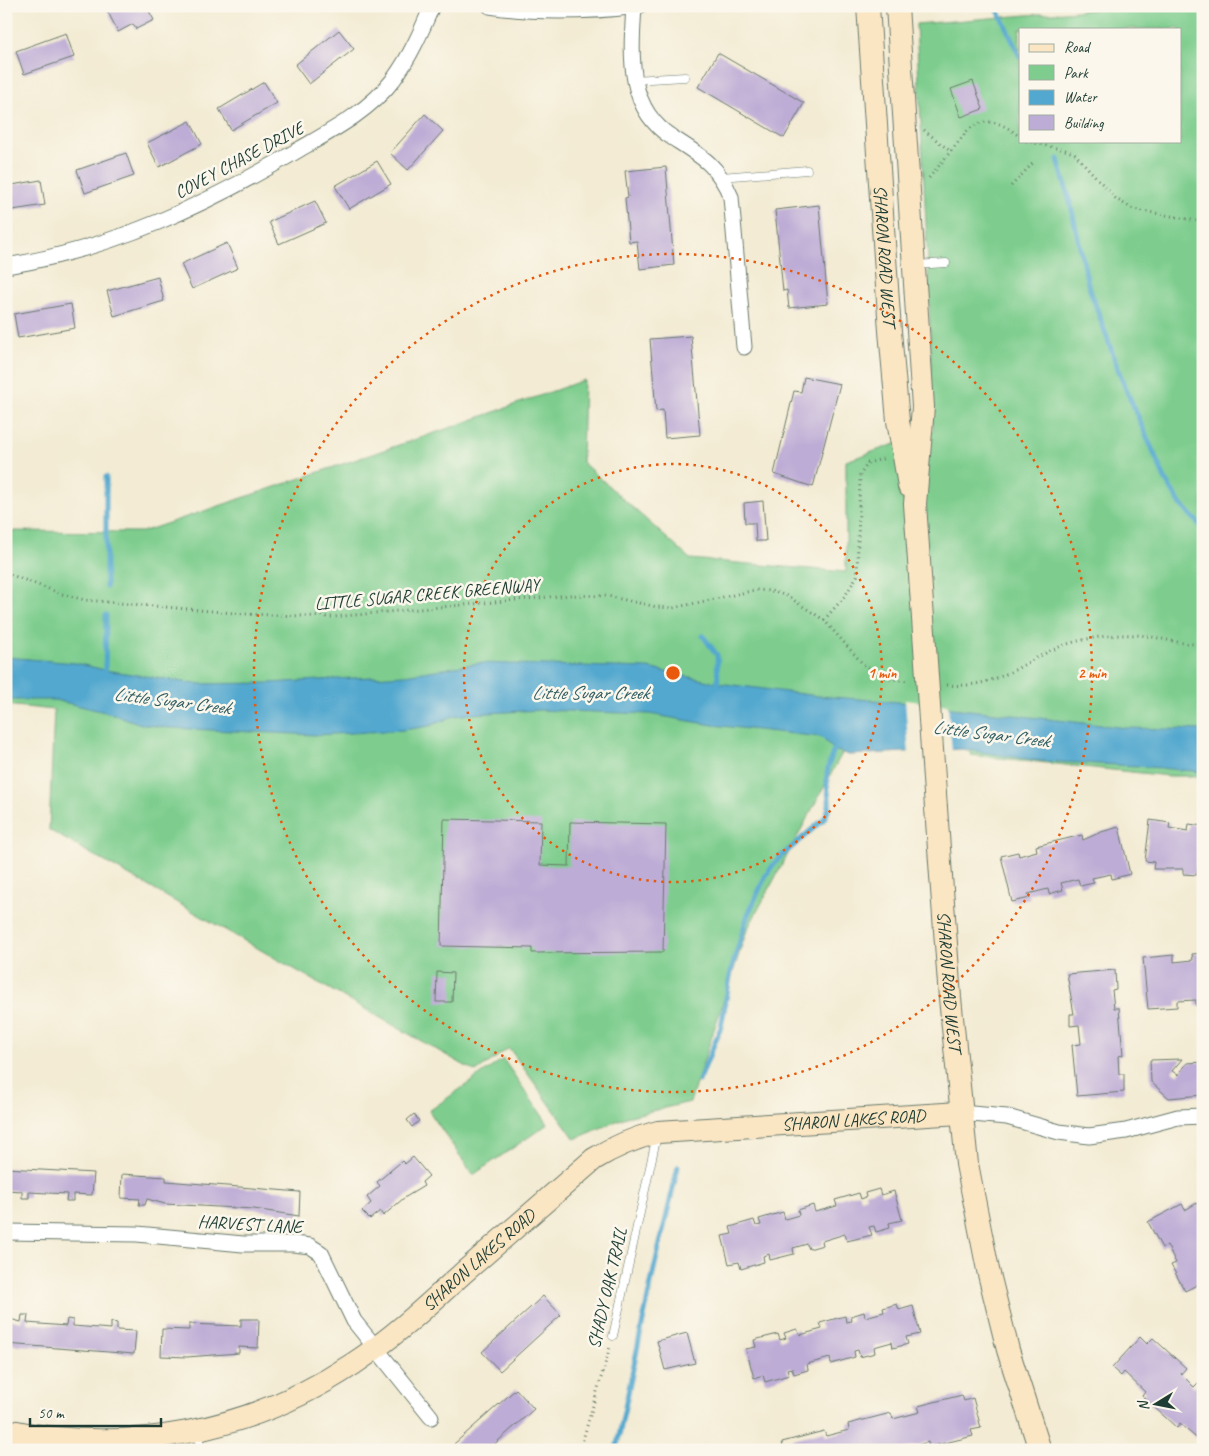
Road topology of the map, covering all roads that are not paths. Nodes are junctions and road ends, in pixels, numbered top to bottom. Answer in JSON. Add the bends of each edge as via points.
{"nodes":[{"id":1,"x":432,"y":6,"type":"edge"},
{"id":2,"x":490,"y":6,"type":"edge"},
{"id":3,"x":639,"y":6,"type":"edge"},
{"id":4,"x":868,"y":6,"type":"edge"},
{"id":5,"x":897,"y":6,"type":"edge"},
{"id":6,"x":634,"y":7,"type":"edge"},
{"id":7,"x":685,"y":77,"type":"dead end"},
{"id":8,"x":634,"y":80,"type":"junction"},
{"id":9,"x":807,"y":170,"type":"dead end"},
{"id":10,"x":721,"y":177,"type":"junction"},
{"id":11,"x":946,"y":263,"type":"dead end"},
{"id":12,"x":914,"y":265,"type":"junction"},
{"id":13,"x":6,"y":266,"type":"edge"},
{"id":14,"x":744,"y":347,"type":"dead end"},
{"id":15,"x":915,"y":504,"type":"junction"},
{"id":16,"x":960,"y":1113,"type":"junction"},
{"id":17,"x":1203,"y":1116,"type":"edge"},
{"id":18,"x":658,"y":1132,"type":"junction"},
{"id":19,"x":6,"y":1232,"type":"edge"},
{"id":20,"x":613,"y":1336,"type":"road end"},
{"id":21,"x":377,"y":1348,"type":"junction"},
{"id":22,"x":431,"y":1417,"type":"dead end"},
{"id":23,"x":6,"y":1430,"type":"edge"},
{"id":24,"x":199,"y":1441,"type":"edge"},
{"id":25,"x":1040,"y":1450,"type":"edge"}],
"edges":[{"from":1,"to":13,"type":"street","name":"COVEY CHASE DRIVE","via":[[416,43],[392,80],[372,102],[346,122],[241,184],[184,212],[86,248]]},
{"from":2,"to":6,"type":"street","via":[[536,12]]},
{"from":3,"to":6,"type":"street"},
{"from":4,"to":15,"type":"main road","name":"SHARON ROAD WEST","via":[[890,330],[906,479]]},
{"from":5,"to":12,"type":"main road","name":"SHARON ROAD WEST"},
{"from":6,"to":8,"type":"street","via":[[631,58]]},
{"from":7,"to":8,"type":"lane"},
{"from":8,"to":10,"type":"street","via":[[640,101],[657,126],[707,160]]},
{"from":9,"to":10,"type":"lane"},
{"from":10,"to":14,"type":"street","via":[[731,197],[733,210]]},
{"from":11,"to":12,"type":"lane"},
{"from":12,"to":15,"type":"main road","name":"SHARON ROAD WEST","via":[[923,407]]},
{"from":15,"to":16,"type":"main road","name":"SHARON ROAD WEST","bridge":true},
{"from":16,"to":17,"type":"street","via":[[1007,1117],[1059,1132],[1089,1136],[1178,1117]]},
{"from":16,"to":18,"type":"main road","name":"SHARON LAKES ROAD"},
{"from":16,"to":25,"type":"main road","name":"SHARON ROAD WEST","via":[[988,1270],[1008,1350]]},
{"from":18,"to":20,"type":"lane","name":"SHADY OAK TRAIL"},
{"from":18,"to":21,"type":"main road","name":"SHARON LAKES ROAD","via":[[615,1146],[594,1159]]},
{"from":19,"to":21,"type":"street","name":"HARVEST LANE","via":[[137,1234],[243,1244],[310,1246],[321,1253],[354,1321]]},
{"from":21,"to":22,"type":"street","name":"HARVEST LANE"},
{"from":21,"to":24,"type":"main road","name":"SHARON LAKES ROAD","via":[[298,1396]]},
{"from":23,"to":24,"type":"main road","name":"SHARON LAKES ROAD","via":[[95,1442]]}]}
